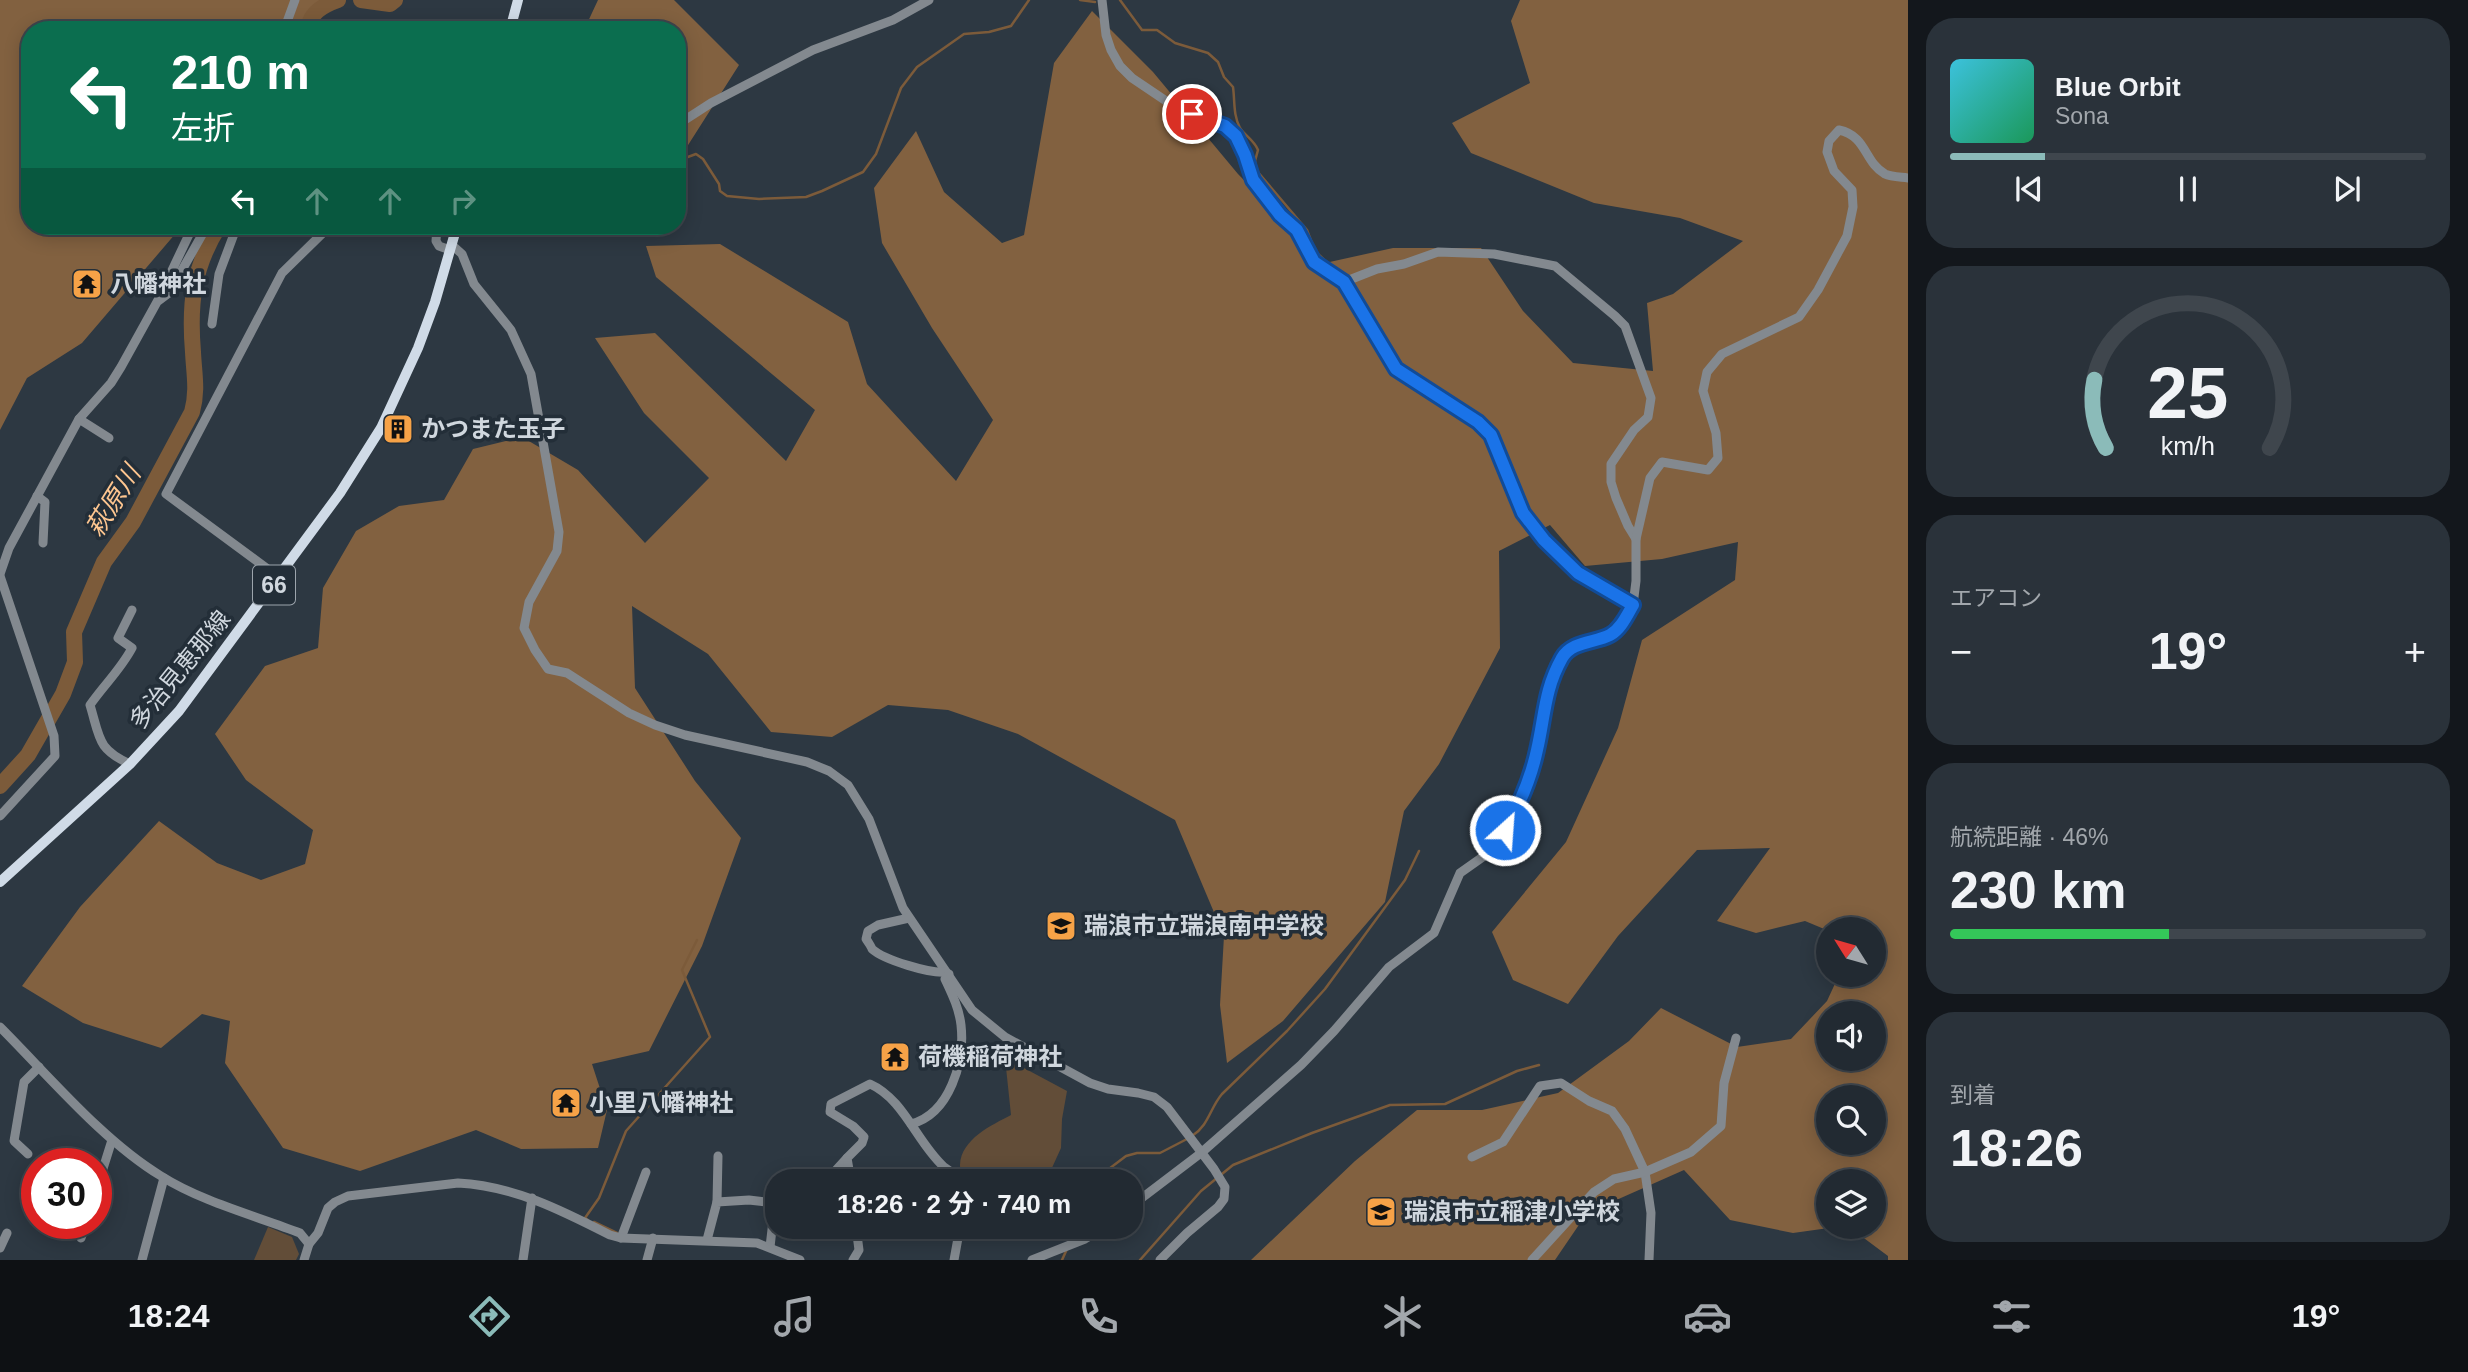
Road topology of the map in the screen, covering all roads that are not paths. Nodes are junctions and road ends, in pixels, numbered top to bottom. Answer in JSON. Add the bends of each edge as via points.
{"nodes":[{"id":1,"x":295,"y":0,"type":"edge"},
{"id":2,"x":517,"y":0,"type":"edge"},
{"id":3,"x":929,"y":0,"type":"edge"},
{"id":4,"x":1102,"y":0,"type":"edge"},
{"id":5,"x":287,"y":21,"type":"edge"},
{"id":6,"x":512,"y":21,"type":"edge"},
{"id":7,"x":686,"y":119,"type":"edge"},
{"id":8,"x":1908,"y":178,"type":"edge"},
{"id":9,"x":188,"y":235,"type":"edge"},
{"id":10,"x":202,"y":235,"type":"edge"},
{"id":11,"x":234,"y":235,"type":"edge"},
{"id":12,"x":321,"y":235,"type":"edge"},
{"id":13,"x":436,"y":235,"type":"edge"},
{"id":14,"x":455,"y":235,"type":"edge"},
{"id":15,"x":451,"y":248,"type":"junction"},
{"id":16,"x":1344,"y":282,"type":"junction"},
{"id":17,"x":157,"y":302,"type":"junction"},
{"id":18,"x":212,"y":324,"type":"dead end"},
{"id":19,"x":79,"y":419,"type":"junction"},
{"id":20,"x":109,"y":438,"type":"dead end"},
{"id":21,"x":37,"y":496,"type":"junction"},
{"id":22,"x":1636,"y":539,"type":"junction"},
{"id":23,"x":43,"y":543,"type":"dead end"},
{"id":24,"x":0,"y":575,"type":"edge"},
{"id":25,"x":280,"y":578,"type":"junction"},
{"id":26,"x":1633,"y":605,"type":"junction"},
{"id":27,"x":132,"y":610,"type":"dead end"},
{"id":28,"x":130,"y":764,"type":"junction"},
{"id":29,"x":0,"y":817,"type":"edge"},
{"id":30,"x":0,"y":882,"type":"edge"},
{"id":31,"x":909,"y":918,"type":"junction"},
{"id":32,"x":947,"y":973,"type":"junction"},
{"id":33,"x":0,"y":1027,"type":"edge"},
{"id":34,"x":1736,"y":1038,"type":"dead end"},
{"id":35,"x":39,"y":1067,"type":"junction"},
{"id":36,"x":911,"y":1124,"type":"junction"},
{"id":37,"x":113,"y":1140,"type":"junction"},
{"id":38,"x":22,"y":1148,"type":"edge"},
{"id":39,"x":110,"y":1148,"type":"edge"},
{"id":40,"x":1201,"y":1153,"type":"junction"},
{"id":41,"x":718,"y":1156,"type":"dead end"},
{"id":42,"x":1472,"y":1157,"type":"dead end"},
{"id":43,"x":848,"y":1158,"type":"junction"},
{"id":44,"x":837,"y":1169,"type":"edge"},
{"id":45,"x":849,"y":1169,"type":"edge"},
{"id":46,"x":947,"y":1169,"type":"edge"},
{"id":47,"x":646,"y":1172,"type":"dead end"},
{"id":48,"x":1645,"y":1172,"type":"junction"},
{"id":49,"x":164,"y":1178,"type":"junction"},
{"id":50,"x":1143,"y":1197,"type":"edge"},
{"id":51,"x":531,"y":1198,"type":"junction"},
{"id":52,"x":717,"y":1202,"type":"junction"},
{"id":53,"x":7,"y":1233,"type":"dead end"},
{"id":54,"x":621,"y":1238,"type":"junction"},
{"id":55,"x":653,"y":1238,"type":"junction"},
{"id":56,"x":858,"y":1239,"type":"edge"},
{"id":57,"x":958,"y":1239,"type":"edge"},
{"id":58,"x":1082,"y":1239,"type":"edge"},
{"id":59,"x":707,"y":1240,"type":"junction"},
{"id":60,"x":309,"y":1244,"type":"junction"},
{"id":61,"x":770,"y":1247,"type":"junction"},
{"id":62,"x":0,"y":1248,"type":"edge"},
{"id":63,"x":779,"y":1256,"type":"edge"},
{"id":64,"x":142,"y":1260,"type":"edge"},
{"id":65,"x":304,"y":1260,"type":"edge"},
{"id":66,"x":523,"y":1260,"type":"edge"},
{"id":67,"x":647,"y":1260,"type":"edge"},
{"id":68,"x":800,"y":1260,"type":"edge"},
{"id":69,"x":853,"y":1260,"type":"edge"},
{"id":70,"x":954,"y":1260,"type":"edge"},
{"id":71,"x":1032,"y":1260,"type":"edge"},
{"id":72,"x":1160,"y":1260,"type":"edge"},
{"id":73,"x":1532,"y":1260,"type":"edge"},
{"id":74,"x":1649,"y":1260,"type":"edge"}],
"edges":[{"from":1,"to":5,"type":"street"},
{"from":2,"to":6,"type":"main road"},
{"from":3,"to":7,"type":"street","via":[[892,20],[813,50]]},
{"from":4,"to":16,"type":"street","via":[[1106,35],[1120,66],[1175,107],[1225,126],[1236,136],[1253,180],[1297,230],[1314,262]]},
{"from":8,"to":22,"type":"street","via":[[1886,174],[1850,132],[1839,130],[1829,141],[1834,171],[1852,190],[1851,216],[1840,251],[1799,317],[1722,354],[1707,372],[1703,391],[1716,433],[1718,458],[1708,470],[1662,462],[1650,478]]},
{"from":9,"to":17,"type":"street"},
{"from":10,"to":17,"type":"street","via":[[169,293]]},
{"from":11,"to":18,"type":"street","via":[[219,274]]},
{"from":12,"to":25,"type":"street","via":[[282,273],[166,494]]},
{"from":13,"to":15,"type":"street","via":[[439,246]]},
{"from":14,"to":15,"type":"main road","name":"多治見恵那線","number":"66"},
{"from":15,"to":25,"type":"main road","name":"多治見恵那線","number":"66","via":[[418,348],[382,428]]},
{"from":15,"to":31,"type":"street","via":[[458,248],[474,284],[511,330],[531,374],[559,532],[551,566],[529,602],[524,628],[535,650],[548,669],[567,673],[654,724],[829,771],[848,785],[863,808]]},
{"from":16,"to":22,"type":"street","via":[[1438,252],[1494,254],[1555,266],[1615,316],[1625,326],[1651,398],[1648,417],[1611,464],[1616,498]]},
{"from":16,"to":26,"type":"street","via":[[1396,369],[1491,435],[1523,513],[1544,540],[1578,573]]},
{"from":17,"to":19,"type":"street","via":[[111,383]]},
{"from":19,"to":20,"type":"street"},
{"from":19,"to":21,"type":"street"},
{"from":21,"to":23,"type":"street","via":[[46,502]]},
{"from":21,"to":24,"type":"street"},
{"from":22,"to":26,"type":"street"},
{"from":24,"to":29,"type":"street","via":[[54,736],[55,755]]},
{"from":25,"to":28,"type":"main road","name":"多治見恵那線","number":"66","via":[[202,681]]},
{"from":26,"to":40,"type":"street","via":[[1610,635],[1564,655],[1546,694],[1537,751],[1516,811],[1494,849],[1461,873],[1434,933],[1389,967],[1301,1065]]},
{"from":27,"to":28,"type":"street","via":[[118,638],[132,648],[90,705],[102,746]]},
{"from":28,"to":30,"type":"main road","name":"多治見恵那線","number":"66"},
{"from":31,"to":32,"type":"street"},
{"from":31,"to":32,"type":"street","via":[[878,925],[868,931],[866,939],[872,948],[899,962]]},
{"from":32,"to":36,"type":"street","via":[[961,1026],[956,1073],[930,1116]]},
{"from":32,"to":40,"type":"street","via":[[985,1023],[1090,1083],[1154,1097],[1167,1107]]},
{"from":33,"to":35,"type":"street"},
{"from":34,"to":48,"type":"street","via":[[1724,1083],[1721,1126],[1691,1152]]},
{"from":35,"to":37,"type":"street"},
{"from":35,"to":38,"type":"street","via":[[24,1082],[14,1141]]},
{"from":36,"to":43,"type":"street","via":[[880,1088],[870,1084],[831,1104],[830,1112],[864,1137]]},
{"from":36,"to":46,"type":"street"},
{"from":37,"to":39,"type":"street"},
{"from":37,"to":49,"type":"street"},
{"from":40,"to":50,"type":"street"},
{"from":40,"to":72,"type":"street","via":[[1225,1187],[1224,1199]]},
{"from":41,"to":52,"type":"street"},
{"from":42,"to":48,"type":"street","via":[[1503,1142],[1540,1086],[1561,1083],[1612,1111]]},
{"from":43,"to":44,"type":"street"},
{"from":43,"to":45,"type":"street"},
{"from":47,"to":54,"type":"street"},
{"from":48,"to":73,"type":"street","via":[[1614,1179],[1594,1192]]},
{"from":48,"to":74,"type":"street","via":[[1651,1213]]},
{"from":49,"to":60,"type":"street","via":[[300,1233]]},
{"from":49,"to":64,"type":"street"},
{"from":51,"to":54,"type":"street"},
{"from":51,"to":60,"type":"street","via":[[458,1183],[348,1196],[328,1208]]},
{"from":51,"to":66,"type":"street"},
{"from":52,"to":59,"type":"street"},
{"from":52,"to":61,"type":"street","via":[[767,1202],[774,1212]]},
{"from":53,"to":62,"type":"street"},
{"from":54,"to":55,"type":"street"},
{"from":55,"to":59,"type":"street"},
{"from":55,"to":67,"type":"street"},
{"from":56,"to":69,"type":"street","via":[[859,1250]]},
{"from":57,"to":70,"type":"street"},
{"from":58,"to":71,"type":"street"},
{"from":59,"to":61,"type":"street"},
{"from":60,"to":65,"type":"street"},
{"from":61,"to":63,"type":"street"},
{"from":63,"to":68,"type":"street"}]}
